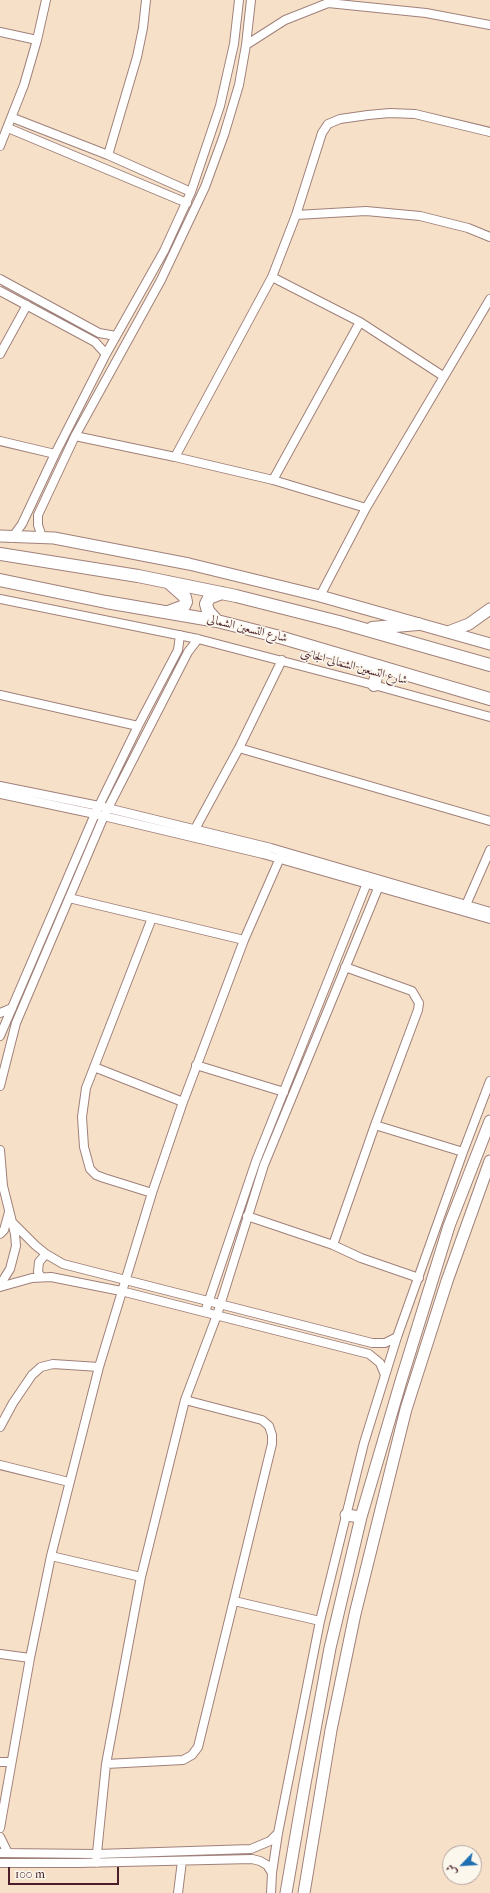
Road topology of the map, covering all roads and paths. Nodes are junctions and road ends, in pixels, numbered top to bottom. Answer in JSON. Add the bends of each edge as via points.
{"nodes":[{"id":1,"x":46,"y":0,"type":"edge"},
{"id":2,"x":146,"y":0,"type":"edge"},
{"id":3,"x":239,"y":0,"type":"edge"},
{"id":4,"x":251,"y":0,"type":"edge"},
{"id":5,"x":326,"y":2,"type":"edge"},
{"id":6,"x":490,"y":25,"type":"edge"},
{"id":7,"x":0,"y":32,"type":"edge"},
{"id":8,"x":37,"y":40,"type":"junction"},
{"id":9,"x":246,"y":45,"type":"junction"},
{"id":10,"x":220,"y":106,"type":"junction"},
{"id":11,"x":232,"y":109,"type":"junction"},
{"id":12,"x":13,"y":118,"type":"junction"},
{"id":13,"x":8,"y":128,"type":"junction"},
{"id":14,"x":490,"y":132,"type":"edge"},
{"id":15,"x":0,"y":146,"type":"edge"},
{"id":16,"x":108,"y":155,"type":"junction"},
{"id":17,"x":191,"y":192,"type":"junction"},
{"id":18,"x":187,"y":203,"type":"junction"},
{"id":19,"x":296,"y":215,"type":"junction"},
{"id":20,"x":490,"y":237,"type":"edge"},
{"id":21,"x":272,"y":277,"type":"junction"},
{"id":22,"x":0,"y":279,"type":"edge"},
{"id":23,"x":0,"y":291,"type":"edge"},
{"id":24,"x":490,"y":299,"type":"edge"},
{"id":25,"x":27,"y":305,"type":"junction"},
{"id":26,"x":360,"y":322,"type":"junction"},
{"id":27,"x":116,"y":336,"type":"junction"},
{"id":28,"x":0,"y":354,"type":"edge"},
{"id":29,"x":106,"y":354,"type":"junction"},
{"id":30,"x":443,"y":376,"type":"junction"},
{"id":31,"x":75,"y":436,"type":"junction"},
{"id":32,"x":0,"y":441,"type":"edge"},
{"id":33,"x":55,"y":454,"type":"junction"},
{"id":34,"x":175,"y":457,"type":"junction"},
{"id":35,"x":273,"y":480,"type":"junction"},
{"id":36,"x":366,"y":508,"type":"junction"},
{"id":37,"x":0,"y":536,"type":"edge"},
{"id":38,"x":42,"y":537,"type":"junction"},
{"id":39,"x":12,"y":538,"type":"junction"},
{"id":40,"x":0,"y":554,"type":"edge"},
{"id":41,"x":0,"y":580,"type":"edge"},
{"id":42,"x":168,"y":582,"type":"junction"},
{"id":43,"x":222,"y":593,"type":"junction"},
{"id":44,"x":320,"y":596,"type":"junction"},
{"id":45,"x":1,"y":599,"type":"edge"},
{"id":46,"x":0,"y":608,"type":"edge"},
{"id":47,"x":490,"y":609,"type":"edge"},
{"id":48,"x":168,"y":612,"type":"junction"},
{"id":49,"x":217,"y":621,"type":"junction"},
{"id":50,"x":418,"y":624,"type":"junction"},
{"id":51,"x":364,"y":629,"type":"junction"},
{"id":52,"x":448,"y":632,"type":"junction"},
{"id":53,"x":180,"y":635,"type":"junction"},
{"id":54,"x":198,"y":639,"type":"junction"},
{"id":55,"x":490,"y":644,"type":"edge"},
{"id":56,"x":282,"y":660,"type":"junction"},
{"id":57,"x":379,"y":666,"type":"junction"},
{"id":58,"x":490,"y":666,"type":"edge"},
{"id":59,"x":374,"y":685,"type":"junction"},
{"id":60,"x":0,"y":696,"type":"edge"},
{"id":61,"x":490,"y":698,"type":"edge"},
{"id":62,"x":490,"y":717,"type":"edge"},
{"id":63,"x":138,"y":726,"type":"junction"},
{"id":64,"x":239,"y":748,"type":"junction"},
{"id":65,"x":0,"y":793,"type":"edge"},
{"id":66,"x":99,"y":806,"type":"junction"},
{"id":67,"x":108,"y":808,"type":"junction"},
{"id":68,"x":95,"y":814,"type":"junction"},
{"id":69,"x":104,"y":816,"type":"junction"},
{"id":70,"x":490,"y":821,"type":"edge"},
{"id":71,"x":196,"y":830,"type":"junction"},
{"id":72,"x":490,"y":850,"type":"edge"},
{"id":73,"x":280,"y":858,"type":"junction"},
{"id":74,"x":325,"y":867,"type":"junction"},
{"id":75,"x":367,"y":883,"type":"junction"},
{"id":76,"x":379,"y":886,"type":"junction"},
{"id":77,"x":69,"y":898,"type":"junction"},
{"id":78,"x":466,"y":904,"type":"junction"},
{"id":79,"x":490,"y":912,"type":"edge"},
{"id":80,"x":152,"y":918,"type":"junction"},
{"id":81,"x":490,"y":920,"type":"edge"},
{"id":82,"x":244,"y":940,"type":"junction"},
{"id":83,"x":345,"y":967,"type":"junction"},
{"id":84,"x":12,"y":1008,"type":"junction"},
{"id":85,"x":0,"y":1013,"type":"edge"},
{"id":86,"x":0,"y":1036,"type":"edge"},
{"id":87,"x":196,"y":1065,"type":"junction"},
{"id":88,"x":94,"y":1068,"type":"junction"},
{"id":89,"x":490,"y":1081,"type":"edge"},
{"id":90,"x":0,"y":1086,"type":"edge"},
{"id":91,"x":284,"y":1092,"type":"junction"},
{"id":92,"x":183,"y":1102,"type":"junction"},
{"id":93,"x":490,"y":1121,"type":"edge"},
{"id":94,"x":375,"y":1125,"type":"junction"},
{"id":95,"x":0,"y":1150,"type":"edge"},
{"id":96,"x":463,"y":1152,"type":"junction"},
{"id":97,"x":490,"y":1161,"type":"edge"},
{"id":98,"x":152,"y":1193,"type":"junction"},
{"id":99,"x":9,"y":1212,"type":"junction"},
{"id":100,"x":247,"y":1216,"type":"junction"},
{"id":101,"x":13,"y":1223,"type":"junction"},
{"id":102,"x":449,"y":1226,"type":"junction"},
{"id":103,"x":465,"y":1232,"type":"junction"},
{"id":104,"x":0,"y":1234,"type":"edge"},
{"id":105,"x":333,"y":1244,"type":"junction"},
{"id":106,"x":442,"y":1250,"type":"junction"},
{"id":107,"x":46,"y":1254,"type":"junction"},
{"id":108,"x":457,"y":1255,"type":"junction"},
{"id":109,"x":41,"y":1277,"type":"junction"},
{"id":110,"x":419,"y":1278,"type":"junction"},
{"id":111,"x":124,"y":1279,"type":"junction"},
{"id":112,"x":0,"y":1286,"type":"edge"},
{"id":113,"x":121,"y":1291,"type":"junction"},
{"id":114,"x":209,"y":1301,"type":"junction"},
{"id":115,"x":220,"y":1304,"type":"junction"},
{"id":116,"x":205,"y":1312,"type":"junction"},
{"id":117,"x":217,"y":1315,"type":"junction"},
{"id":118,"x":397,"y":1337,"type":"junction"},
{"id":119,"x":98,"y":1367,"type":"junction"},
{"id":120,"x":385,"y":1375,"type":"junction"},
{"id":121,"x":185,"y":1400,"type":"junction"},
{"id":122,"x":0,"y":1427,"type":"edge"},
{"id":123,"x":0,"y":1465,"type":"edge"},
{"id":124,"x":69,"y":1482,"type":"junction"},
{"id":125,"x":346,"y":1514,"type":"junction"},
{"id":126,"x":361,"y":1517,"type":"junction"},
{"id":127,"x":51,"y":1556,"type":"junction"},
{"id":128,"x":141,"y":1577,"type":"junction"},
{"id":129,"x":234,"y":1601,"type":"junction"},
{"id":130,"x":320,"y":1621,"type":"junction"},
{"id":131,"x":0,"y":1654,"type":"edge"},
{"id":132,"x":30,"y":1658,"type":"junction"},
{"id":133,"x":0,"y":1762,"type":"edge"},
{"id":134,"x":11,"y":1762,"type":"junction"},
{"id":135,"x":106,"y":1764,"type":"junction"},
{"id":136,"x":307,"y":1769,"type":"junction"},
{"id":137,"x":324,"y":1771,"type":"junction"},
{"id":138,"x":304,"y":1789,"type":"junction"},
{"id":139,"x":320,"y":1791,"type":"junction"},
{"id":140,"x":0,"y":1828,"type":"edge"},
{"id":141,"x":278,"y":1833,"type":"junction"},
{"id":142,"x":0,"y":1837,"type":"edge"},
{"id":143,"x":4,"y":1853,"type":"edge"},
{"id":144,"x":96,"y":1854,"type":"junction"},
{"id":145,"x":182,"y":1862,"type":"junction"},
{"id":146,"x":0,"y":1863,"type":"edge"},
{"id":147,"x":96,"y":1863,"type":"junction"},
{"id":148,"x":272,"y":1873,"type":"junction"},
{"id":149,"x":178,"y":1893,"type":"edge"},
{"id":150,"x":270,"y":1893,"type":"edge"},
{"id":151,"x":286,"y":1893,"type":"edge"},
{"id":152,"x":304,"y":1893,"type":"edge"}],
"edges":[{"from":1,"to":8,"type":"street"},
{"from":2,"to":16,"type":"street","via":[[137,57]]},
{"from":3,"to":10,"type":"street","via":[[234,44]]},
{"from":4,"to":9,"type":"street"},
{"from":5,"to":6,"type":"street","via":[[426,13]]},
{"from":5,"to":9,"type":"street","via":[[285,20]]},
{"from":7,"to":8,"type":"street"},
{"from":8,"to":12,"type":"street"},
{"from":9,"to":11,"type":"street"},
{"from":10,"to":11,"type":"street"},
{"from":10,"to":17,"type":"street"},
{"from":11,"to":31,"type":"street","via":[[205,187],[173,256]]},
{"from":12,"to":13,"type":"street"},
{"from":12,"to":16,"type":"street"},
{"from":13,"to":15,"type":"street"},
{"from":13,"to":18,"type":"street"},
{"from":14,"to":19,"type":"street","via":[[415,114],[390,113],[334,120],[322,133]]},
{"from":16,"to":17,"type":"street"},
{"from":17,"to":18,"type":"street"},
{"from":18,"to":27,"type":"street","via":[[164,251]]},
{"from":19,"to":20,"type":"street","via":[[366,211],[420,216],[468,228]]},
{"from":19,"to":21,"type":"street"},
{"from":21,"to":26,"type":"street"},
{"from":21,"to":34,"type":"street"},
{"from":22,"to":27,"type":"street","via":[[99,333]]},
{"from":23,"to":25,"type":"street"},
{"from":24,"to":30,"type":"street"},
{"from":25,"to":28,"type":"street"},
{"from":25,"to":29,"type":"street","via":[[98,345]]},
{"from":26,"to":30,"type":"street"},
{"from":26,"to":35,"type":"street"},
{"from":27,"to":29,"type":"street"},
{"from":29,"to":33,"type":"street"},
{"from":30,"to":36,"type":"street"},
{"from":31,"to":34,"type":"street"},
{"from":31,"to":38,"type":"street","via":[[38,515]]},
{"from":32,"to":33,"type":"street"},
{"from":33,"to":39,"type":"street","via":[[22,524]]},
{"from":34,"to":35,"type":"street"},
{"from":35,"to":36,"type":"street"},
{"from":36,"to":44,"type":"street"},
{"from":37,"to":39,"type":"street"},
{"from":38,"to":39,"type":"street"},
{"from":38,"to":44,"type":"street","via":[[189,564]]},
{"from":40,"to":42,"type":"main road"},
{"from":41,"to":48,"type":"main road","name":"شارع التسعين الشمالى"},
{"from":42,"to":43,"type":"main road"},
{"from":42,"to":48,"type":"main road","via":[[186,600],[184,606]]},
{"from":43,"to":49,"type":"main road","via":[[209,598],[206,604],[208,611]]},
{"from":43,"to":51,"type":"main road"},
{"from":44,"to":50,"type":"street"},
{"from":45,"to":46,"type":"street"},
{"from":45,"to":53,"type":"street","name":"شارع التسعين الشمالى الجانبى"},
{"from":47,"to":52,"type":"street","via":[[468,624]]},
{"from":48,"to":49,"type":"main road","name":"شارع التسعين الشمالى"},
{"from":49,"to":57,"type":"main road","name":"شارع التسعين الشمالى"},
{"from":50,"to":51,"type":"main road"},
{"from":50,"to":52,"type":"street"},
{"from":51,"to":58,"type":"main road"},
{"from":52,"to":55,"type":"street"},
{"from":53,"to":54,"type":"street","name":"شارع التسعين الشمالى الجانبى"},
{"from":53,"to":63,"type":"street","via":[[178,650]]},
{"from":54,"to":56,"type":"street","name":"شارع التسعين الشمالى الجانبى"},
{"from":54,"to":67,"type":"street","via":[[188,652]]},
{"from":56,"to":59,"type":"street","name":"شارع التسعين الشمالى الجانبى"},
{"from":56,"to":64,"type":"street"},
{"from":57,"to":59,"type":"main road"},
{"from":57,"to":61,"type":"main road","name":"شارع التسعين الشمالى"},
{"from":59,"to":62,"type":"street","name":"شارع التسعين الشمالى الجانبى"},
{"from":60,"to":63,"type":"street"},
{"from":63,"to":66,"type":"street"},
{"from":64,"to":70,"type":"street"},
{"from":64,"to":71,"type":"street"},
{"from":65,"to":66,"type":"street"},
{"from":65,"to":68,"type":"street"},
{"from":66,"to":67,"type":"street"},
{"from":66,"to":68,"type":"street"},
{"from":67,"to":69,"type":"street"},
{"from":67,"to":71,"type":"street"},
{"from":68,"to":69,"type":"street"},
{"from":68,"to":84,"type":"street"},
{"from":69,"to":73,"type":"street"},
{"from":69,"to":77,"type":"street"},
{"from":71,"to":74,"type":"street","via":[[271,848]]},
{"from":72,"to":78,"type":"street"},
{"from":73,"to":74,"type":"street"},
{"from":73,"to":82,"type":"street"},
{"from":74,"to":75,"type":"street"},
{"from":74,"to":78,"type":"street"},
{"from":75,"to":76,"type":"street"},
{"from":75,"to":91,"type":"street"},
{"from":76,"to":81,"type":"street"},
{"from":76,"to":83,"type":"street"},
{"from":77,"to":80,"type":"street"},
{"from":77,"to":90,"type":"street","via":[[16,1024]]},
{"from":78,"to":79,"type":"street"},
{"from":80,"to":82,"type":"street"},
{"from":80,"to":88,"type":"street"},
{"from":82,"to":87,"type":"street"},
{"from":83,"to":94,"type":"street","via":[[405,987],[412,991],[419,1003]]},
{"from":83,"to":100,"type":"street","via":[[264,1165]]},
{"from":84,"to":85,"type":"street"},
{"from":84,"to":86,"type":"street"},
{"from":87,"to":91,"type":"street"},
{"from":87,"to":92,"type":"street"},
{"from":88,"to":92,"type":"street"},
{"from":88,"to":98,"type":"street","via":[[86,1088],[82,1117],[84,1147],[90,1169],[96,1175]]},
{"from":89,"to":96,"type":"street"},
{"from":91,"to":114,"type":"street","via":[[256,1161]]},
{"from":92,"to":98,"type":"street"},
{"from":93,"to":102,"type":"street"},
{"from":94,"to":96,"type":"street"},
{"from":94,"to":105,"type":"street"},
{"from":95,"to":99,"type":"street","via":[[3,1186]]},
{"from":96,"to":110,"type":"street"},
{"from":97,"to":103,"type":"street"},
{"from":98,"to":111,"type":"street"},
{"from":99,"to":101,"type":"street"},
{"from":99,"to":104,"type":"street","via":[[4,1230]]},
{"from":100,"to":105,"type":"street"},
{"from":100,"to":115,"type":"street"},
{"from":101,"to":107,"type":"street"},
{"from":101,"to":112,"type":"street","via":[[14,1258]]},
{"from":102,"to":103,"type":"street","via":[[457,1234]]},
{"from":102,"to":106,"type":"street"},
{"from":103,"to":108,"type":"street"},
{"from":105,"to":110,"type":"street","via":[[361,1258]]},
{"from":106,"to":108,"type":"street","via":[[448,1249]]},
{"from":106,"to":126,"type":"street"},
{"from":107,"to":109,"type":"street","via":[[38,1262]]},
{"from":107,"to":111,"type":"street","via":[[63,1264]]},
{"from":108,"to":137,"type":"street","via":[[406,1409],[355,1614]]},
{"from":109,"to":112,"type":"street"},
{"from":109,"to":113,"type":"street","via":[[60,1278]]},
{"from":110,"to":118,"type":"street"},
{"from":111,"to":113,"type":"street"},
{"from":111,"to":114,"type":"street"},
{"from":113,"to":116,"type":"street"},
{"from":113,"to":119,"type":"street"},
{"from":114,"to":115,"type":"street"},
{"from":114,"to":116,"type":"street"},
{"from":115,"to":117,"type":"street"},
{"from":115,"to":118,"type":"street","via":[[372,1343],[385,1343]]},
{"from":116,"to":117,"type":"street"},
{"from":117,"to":120,"type":"street","via":[[369,1354],[380,1362]]},
{"from":117,"to":121,"type":"street"},
{"from":118,"to":120,"type":"street"},
{"from":119,"to":122,"type":"street","via":[[53,1364],[41,1367],[32,1375]]},
{"from":119,"to":124,"type":"street"},
{"from":120,"to":125,"type":"street"},
{"from":121,"to":128,"type":"street"},
{"from":121,"to":129,"type":"street","via":[[262,1420],[269,1426],[272,1435],[272,1444]]},
{"from":123,"to":124,"type":"street"},
{"from":124,"to":127,"type":"street"},
{"from":125,"to":126,"type":"street"},
{"from":125,"to":130,"type":"street"},
{"from":126,"to":136,"type":"street","via":[[330,1648]]},
{"from":127,"to":128,"type":"street"},
{"from":127,"to":132,"type":"street"},
{"from":128,"to":135,"type":"street"},
{"from":129,"to":130,"type":"street"},
{"from":129,"to":135,"type":"street","via":[[202,1738],[195,1752],[183,1760]]},
{"from":130,"to":141,"type":"street"},
{"from":131,"to":132,"type":"street"},
{"from":132,"to":134,"type":"street"},
{"from":133,"to":134,"type":"street"},
{"from":134,"to":140,"type":"street"},
{"from":135,"to":144,"type":"street"},
{"from":136,"to":137,"type":"street","via":[[317,1774]]},
{"from":136,"to":138,"type":"street"},
{"from":137,"to":139,"type":"street"},
{"from":138,"to":139,"type":"street","via":[[310,1787]]},
{"from":138,"to":151,"type":"street"},
{"from":139,"to":152,"type":"street"},
{"from":141,"to":144,"type":"street","via":[[270,1841],[251,1849]]},
{"from":141,"to":148,"type":"street"},
{"from":142,"to":143,"type":"street"},
{"from":143,"to":144,"type":"street"},
{"from":144,"to":147,"type":"street"},
{"from":145,"to":147,"type":"street"},
{"from":145,"to":148,"type":"street","via":[[252,1859],[267,1865]]},
{"from":145,"to":149,"type":"street"},
{"from":146,"to":147,"type":"street"},
{"from":148,"to":150,"type":"street"}]}
